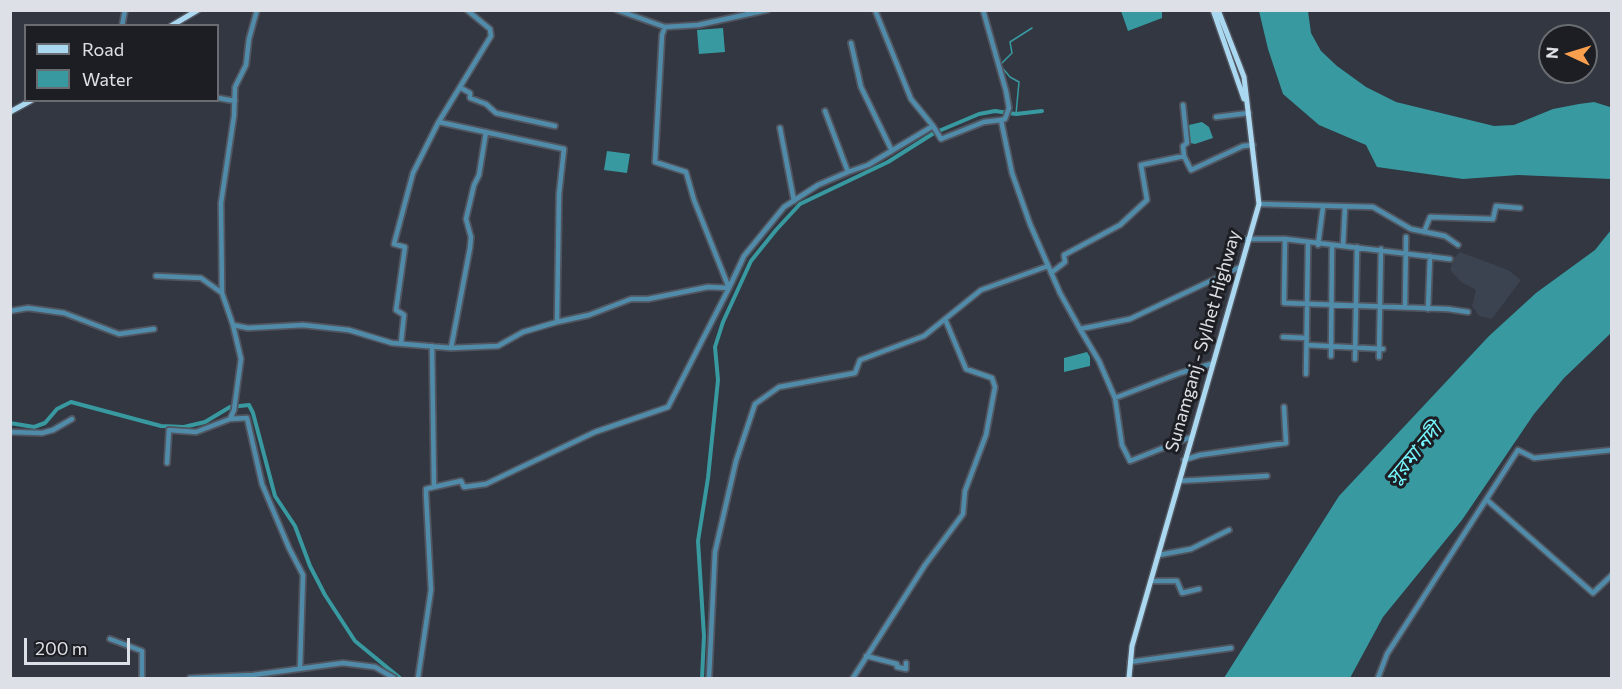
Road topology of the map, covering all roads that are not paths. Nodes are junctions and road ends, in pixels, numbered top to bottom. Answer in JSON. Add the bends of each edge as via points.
{"nodes":[{"id":1,"x":198,"y":10,"type":"edge"},
{"id":2,"x":257,"y":10,"type":"edge"},
{"id":3,"x":467,"y":10,"type":"edge"},
{"id":4,"x":766,"y":10,"type":"edge"},
{"id":5,"x":875,"y":10,"type":"edge"},
{"id":6,"x":983,"y":10,"type":"edge"},
{"id":7,"x":1212,"y":10,"type":"edge"},
{"id":8,"x":1218,"y":10,"type":"edge"},
{"id":9,"x":616,"y":11,"type":"edge"},
{"id":10,"x":174,"y":24,"type":"edge"},
{"id":11,"x":665,"y":27,"type":"junction"},
{"id":12,"x":851,"y":43,"type":"dead end"},
{"id":13,"x":1228,"y":45,"type":"junction"},
{"id":14,"x":461,"y":88,"type":"junction"},
{"id":15,"x":219,"y":98,"type":"edge"},
{"id":16,"x":235,"y":101,"type":"junction"},
{"id":17,"x":28,"y":102,"type":"edge"},
{"id":18,"x":1183,"y":105,"type":"dead end"},
{"id":19,"x":1248,"y":110,"type":"junction"},
{"id":20,"x":825,"y":111,"type":"dead end"},
{"id":21,"x":10,"y":112,"type":"edge"},
{"id":22,"x":1216,"y":117,"type":"dead end"},
{"id":23,"x":1003,"y":120,"type":"junction"},
{"id":24,"x":439,"y":122,"type":"junction"},
{"id":25,"x":555,"y":126,"type":"dead end"},
{"id":26,"x":934,"y":127,"type":"junction"},
{"id":27,"x":780,"y":128,"type":"dead end"},
{"id":28,"x":486,"y":132,"type":"junction"},
{"id":29,"x":1253,"y":145,"type":"junction"},
{"id":30,"x":892,"y":151,"type":"junction"},
{"id":31,"x":1184,"y":156,"type":"junction"},
{"id":32,"x":848,"y":172,"type":"junction"},
{"id":33,"x":794,"y":201,"type":"junction"},
{"id":34,"x":1259,"y":204,"type":"junction"},
{"id":35,"x":1323,"y":207,"type":"junction"},
{"id":36,"x":1345,"y":207,"type":"junction"},
{"id":37,"x":1520,"y":208,"type":"dead end"},
{"id":38,"x":1424,"y":232,"type":"junction"},
{"id":39,"x":1406,"y":237,"type":"dead end"},
{"id":40,"x":1246,"y":239,"type":"junction"},
{"id":41,"x":1285,"y":239,"type":"junction"},
{"id":42,"x":1308,"y":243,"type":"junction"},
{"id":43,"x":1318,"y":245,"type":"junction"},
{"id":44,"x":1458,"y":245,"type":"dead end"},
{"id":45,"x":1332,"y":246,"type":"junction"},
{"id":46,"x":1343,"y":246,"type":"junction"},
{"id":47,"x":1357,"y":248,"type":"junction"},
{"id":48,"x":1381,"y":249,"type":"junction"},
{"id":49,"x":1404,"y":252,"type":"junction"},
{"id":50,"x":1430,"y":256,"type":"junction"},
{"id":51,"x":1450,"y":259,"type":"dead end"},
{"id":52,"x":1048,"y":267,"type":"junction"},
{"id":53,"x":1240,"y":267,"type":"junction"},
{"id":54,"x":1051,"y":273,"type":"junction"},
{"id":55,"x":156,"y":276,"type":"dead end"},
{"id":56,"x":729,"y":288,"type":"junction"},
{"id":57,"x":222,"y":293,"type":"junction"},
{"id":58,"x":1307,"y":303,"type":"junction"},
{"id":59,"x":1332,"y":304,"type":"junction"},
{"id":60,"x":1355,"y":305,"type":"junction"},
{"id":61,"x":1380,"y":306,"type":"junction"},
{"id":62,"x":1405,"y":308,"type":"junction"},
{"id":63,"x":1428,"y":309,"type":"junction"},
{"id":64,"x":10,"y":311,"type":"edge"},
{"id":65,"x":1468,"y":312,"type":"dead end"},
{"id":66,"x":945,"y":319,"type":"junction"},
{"id":67,"x":557,"y":322,"type":"junction"},
{"id":68,"x":233,"y":325,"type":"junction"},
{"id":69,"x":154,"y":329,"type":"dead end"},
{"id":70,"x":1080,"y":329,"type":"junction"},
{"id":71,"x":1283,"y":337,"type":"dead end"},
{"id":72,"x":1307,"y":338,"type":"junction"},
{"id":73,"x":401,"y":343,"type":"junction"},
{"id":74,"x":1307,"y":345,"type":"junction"},
{"id":75,"x":432,"y":346,"type":"junction"},
{"id":76,"x":1331,"y":346,"type":"junction"},
{"id":77,"x":452,"y":348,"type":"junction"},
{"id":78,"x":1355,"y":348,"type":"junction"},
{"id":79,"x":1381,"y":350,"type":"junction"},
{"id":80,"x":1331,"y":356,"type":"dead end"},
{"id":81,"x":1379,"y":357,"type":"dead end"},
{"id":82,"x":1355,"y":359,"type":"dead end"},
{"id":83,"x":1210,"y":364,"type":"junction"},
{"id":84,"x":1306,"y":374,"type":"dead end"},
{"id":85,"x":1115,"y":398,"type":"junction"},
{"id":86,"x":1284,"y":407,"type":"dead end"},
{"id":87,"x":72,"y":419,"type":"dead end"},
{"id":88,"x":230,"y":419,"type":"junction"},
{"id":89,"x":10,"y":432,"type":"edge"},
{"id":90,"x":1191,"y":436,"type":"junction"},
{"id":91,"x":1611,"y":450,"type":"edge"},
{"id":92,"x":1184,"y":460,"type":"junction"},
{"id":93,"x":167,"y":463,"type":"dead end"},
{"id":94,"x":1267,"y":476,"type":"dead end"},
{"id":95,"x":1179,"y":481,"type":"junction"},
{"id":96,"x":434,"y":487,"type":"junction"},
{"id":97,"x":1487,"y":500,"type":"junction"},
{"id":98,"x":1229,"y":530,"type":"dead end"},
{"id":99,"x":1159,"y":555,"type":"junction"},
{"id":100,"x":1611,"y":575,"type":"edge"},
{"id":101,"x":1151,"y":581,"type":"junction"},
{"id":102,"x":1199,"y":589,"type":"dead end"},
{"id":103,"x":110,"y":639,"type":"dead end"},
{"id":104,"x":1231,"y":648,"type":"dead end"},
{"id":105,"x":866,"y":656,"type":"junction"},
{"id":106,"x":1130,"y":662,"type":"junction"},
{"id":107,"x":906,"y":663,"type":"dead end"},
{"id":108,"x":300,"y":668,"type":"junction"},
{"id":109,"x":142,"y":678,"type":"edge"},
{"id":110,"x":190,"y":678,"type":"edge"},
{"id":111,"x":394,"y":678,"type":"edge"},
{"id":112,"x":418,"y":678,"type":"edge"},
{"id":113,"x":709,"y":678,"type":"edge"},
{"id":114,"x":853,"y":678,"type":"edge"},
{"id":115,"x":1128,"y":678,"type":"edge"},
{"id":116,"x":1378,"y":678,"type":"edge"}],
"edges":[{"from":1,"to":10,"type":"main road"},
{"from":2,"to":16,"type":"street","via":[[246,65],[235,87]]},
{"from":3,"to":14,"type":"street","via":[[492,32]]},
{"from":4,"to":11,"type":"street","via":[[698,26]]},
{"from":5,"to":26,"type":"street","via":[[911,99]]},
{"from":6,"to":23,"type":"street","via":[[1009,108]]},
{"from":7,"to":13,"type":"main road"},
{"from":8,"to":13,"type":"main road"},
{"from":9,"to":11,"type":"street"},
{"from":11,"to":56,"type":"street","via":[[655,162],[686,172]]},
{"from":12,"to":30,"type":"street","via":[[861,87]]},
{"from":13,"to":19,"type":"main road","name":"Sunamganj - Sylhet Highway"},
{"from":14,"to":24,"type":"street"},
{"from":14,"to":25,"type":"street","via":[[496,113]]},
{"from":15,"to":16,"type":"street"},
{"from":16,"to":57,"type":"street","via":[[221,203]]},
{"from":17,"to":21,"type":"main road"},
{"from":18,"to":31,"type":"street","via":[[1187,143],[1183,146]]},
{"from":19,"to":22,"type":"street"},
{"from":19,"to":29,"type":"main road","name":"Sunamganj - Sylhet Highway"},
{"from":20,"to":32,"type":"street"},
{"from":23,"to":26,"type":"street","via":[[984,122],[940,139]]},
{"from":23,"to":52,"type":"street","via":[[1011,173]]},
{"from":24,"to":28,"type":"street"},
{"from":24,"to":73,"type":"street","via":[[413,173],[395,237],[394,244],[405,247],[396,310],[404,315]]},
{"from":26,"to":30,"type":"street"},
{"from":27,"to":33,"type":"street"},
{"from":28,"to":67,"type":"street","via":[[564,149],[559,194]]},
{"from":28,"to":77,"type":"street","via":[[480,175],[466,219],[470,248]]},
{"from":29,"to":31,"type":"street","via":[[1191,170]]},
{"from":29,"to":34,"type":"main road","name":"Sunamganj - Sylhet Highway"},
{"from":30,"to":32,"type":"street"},
{"from":31,"to":54,"type":"street","via":[[1141,165],[1147,200],[1120,225],[1064,255],[1065,262]]},
{"from":32,"to":33,"type":"street"},
{"from":33,"to":56,"type":"street","via":[[784,207],[744,256]]},
{"from":34,"to":35,"type":"street"},
{"from":34,"to":40,"type":"main road","name":"Sunamganj - Sylhet Highway"},
{"from":35,"to":36,"type":"street"},
{"from":35,"to":43,"type":"street"},
{"from":36,"to":38,"type":"street","via":[[1373,207],[1392,220]]},
{"from":36,"to":46,"type":"street"},
{"from":37,"to":38,"type":"street","via":[[1496,206],[1492,219],[1430,217]]},
{"from":38,"to":44,"type":"street","via":[[1445,236]]},
{"from":39,"to":49,"type":"street"},
{"from":40,"to":41,"type":"street"},
{"from":40,"to":53,"type":"main road","name":"Sunamganj - Sylhet Highway"},
{"from":41,"to":42,"type":"street"},
{"from":41,"to":58,"type":"street","via":[[1284,303]]},
{"from":42,"to":43,"type":"street"},
{"from":42,"to":58,"type":"street"},
{"from":43,"to":45,"type":"street"},
{"from":45,"to":46,"type":"street"},
{"from":45,"to":59,"type":"street"},
{"from":46,"to":47,"type":"street"},
{"from":47,"to":48,"type":"street"},
{"from":47,"to":60,"type":"street"},
{"from":48,"to":49,"type":"street"},
{"from":48,"to":61,"type":"street"},
{"from":49,"to":50,"type":"street"},
{"from":49,"to":62,"type":"street"},
{"from":50,"to":51,"type":"street"},
{"from":50,"to":63,"type":"street"},
{"from":52,"to":54,"type":"street"},
{"from":52,"to":66,"type":"street","via":[[981,290]]},
{"from":53,"to":70,"type":"street","via":[[1130,319]]},
{"from":53,"to":83,"type":"main road","name":"Sunamganj - Sylhet Highway"},
{"from":54,"to":70,"type":"street"},
{"from":55,"to":57,"type":"street","via":[[201,278]]},
{"from":56,"to":67,"type":"street","via":[[708,287],[631,299]]},
{"from":56,"to":96,"type":"street","via":[[668,407],[595,432],[486,484],[464,487],[460,481]]},
{"from":57,"to":68,"type":"street"},
{"from":58,"to":59,"type":"street"},
{"from":58,"to":72,"type":"street"},
{"from":59,"to":60,"type":"street"},
{"from":59,"to":76,"type":"street"},
{"from":60,"to":61,"type":"street"},
{"from":60,"to":78,"type":"street"},
{"from":61,"to":62,"type":"street"},
{"from":61,"to":79,"type":"street"},
{"from":62,"to":63,"type":"street"},
{"from":63,"to":65,"type":"street"},
{"from":64,"to":69,"type":"street","via":[[28,308],[64,313],[119,334]]},
{"from":66,"to":105,"type":"street","via":[[966,369],[992,378],[995,387],[986,435],[965,491],[963,514]]},
{"from":66,"to":113,"type":"street","via":[[924,336],[860,360],[855,373],[779,387],[755,404],[736,461],[716,552]]},
{"from":67,"to":77,"type":"street","via":[[523,332],[498,346]]},
{"from":68,"to":73,"type":"street","via":[[303,325],[349,330]]},
{"from":68,"to":88,"type":"street","via":[[241,360],[237,402]]},
{"from":70,"to":85,"type":"street"},
{"from":71,"to":72,"type":"street"},
{"from":72,"to":74,"type":"street"},
{"from":73,"to":75,"type":"street"},
{"from":74,"to":76,"type":"street"},
{"from":74,"to":84,"type":"street"},
{"from":75,"to":77,"type":"street"},
{"from":75,"to":96,"type":"street"},
{"from":76,"to":78,"type":"street"},
{"from":76,"to":80,"type":"street"},
{"from":78,"to":79,"type":"street"},
{"from":78,"to":82,"type":"street"},
{"from":79,"to":81,"type":"street"},
{"from":83,"to":85,"type":"street"},
{"from":83,"to":90,"type":"main road","name":"Sunamganj - Sylhet Highway"},
{"from":85,"to":90,"type":"street","via":[[1122,445],[1130,461]]},
{"from":86,"to":92,"type":"street","via":[[1286,443]]},
{"from":87,"to":89,"type":"street","via":[[53,430]]},
{"from":88,"to":93,"type":"street","via":[[196,432],[169,430]]},
{"from":88,"to":108,"type":"street","via":[[247,418],[262,483],[303,574]]},
{"from":90,"to":92,"type":"main road","name":"Sunamganj - Sylhet Highway"},
{"from":91,"to":97,"type":"street","via":[[1534,458],[1518,450]]},
{"from":92,"to":95,"type":"main road","name":"Sunamganj - Sylhet Highway"},
{"from":94,"to":95,"type":"street"},
{"from":95,"to":99,"type":"main road","name":"Sunamganj - Sylhet Highway"},
{"from":96,"to":112,"type":"street","via":[[426,489],[431,590]]},
{"from":97,"to":100,"type":"street","via":[[1593,593]]},
{"from":97,"to":116,"type":"street","via":[[1387,654]]},
{"from":98,"to":99,"type":"street","via":[[1191,549]]},
{"from":99,"to":101,"type":"main road","name":"Sunamganj - Sylhet Highway"},
{"from":101,"to":102,"type":"street","via":[[1177,581],[1182,594]]},
{"from":101,"to":106,"type":"main road","name":"Sunamganj - Sylhet Highway"},
{"from":103,"to":109,"type":"street","via":[[142,651]]},
{"from":104,"to":106,"type":"street"},
{"from":105,"to":107,"type":"street","via":[[906,669]]},
{"from":105,"to":114,"type":"street"},
{"from":106,"to":115,"type":"main road","name":"Sunamganj - Sylhet Highway"},
{"from":108,"to":110,"type":"street"},
{"from":108,"to":111,"type":"street","via":[[357,663],[375,667]]}]}
